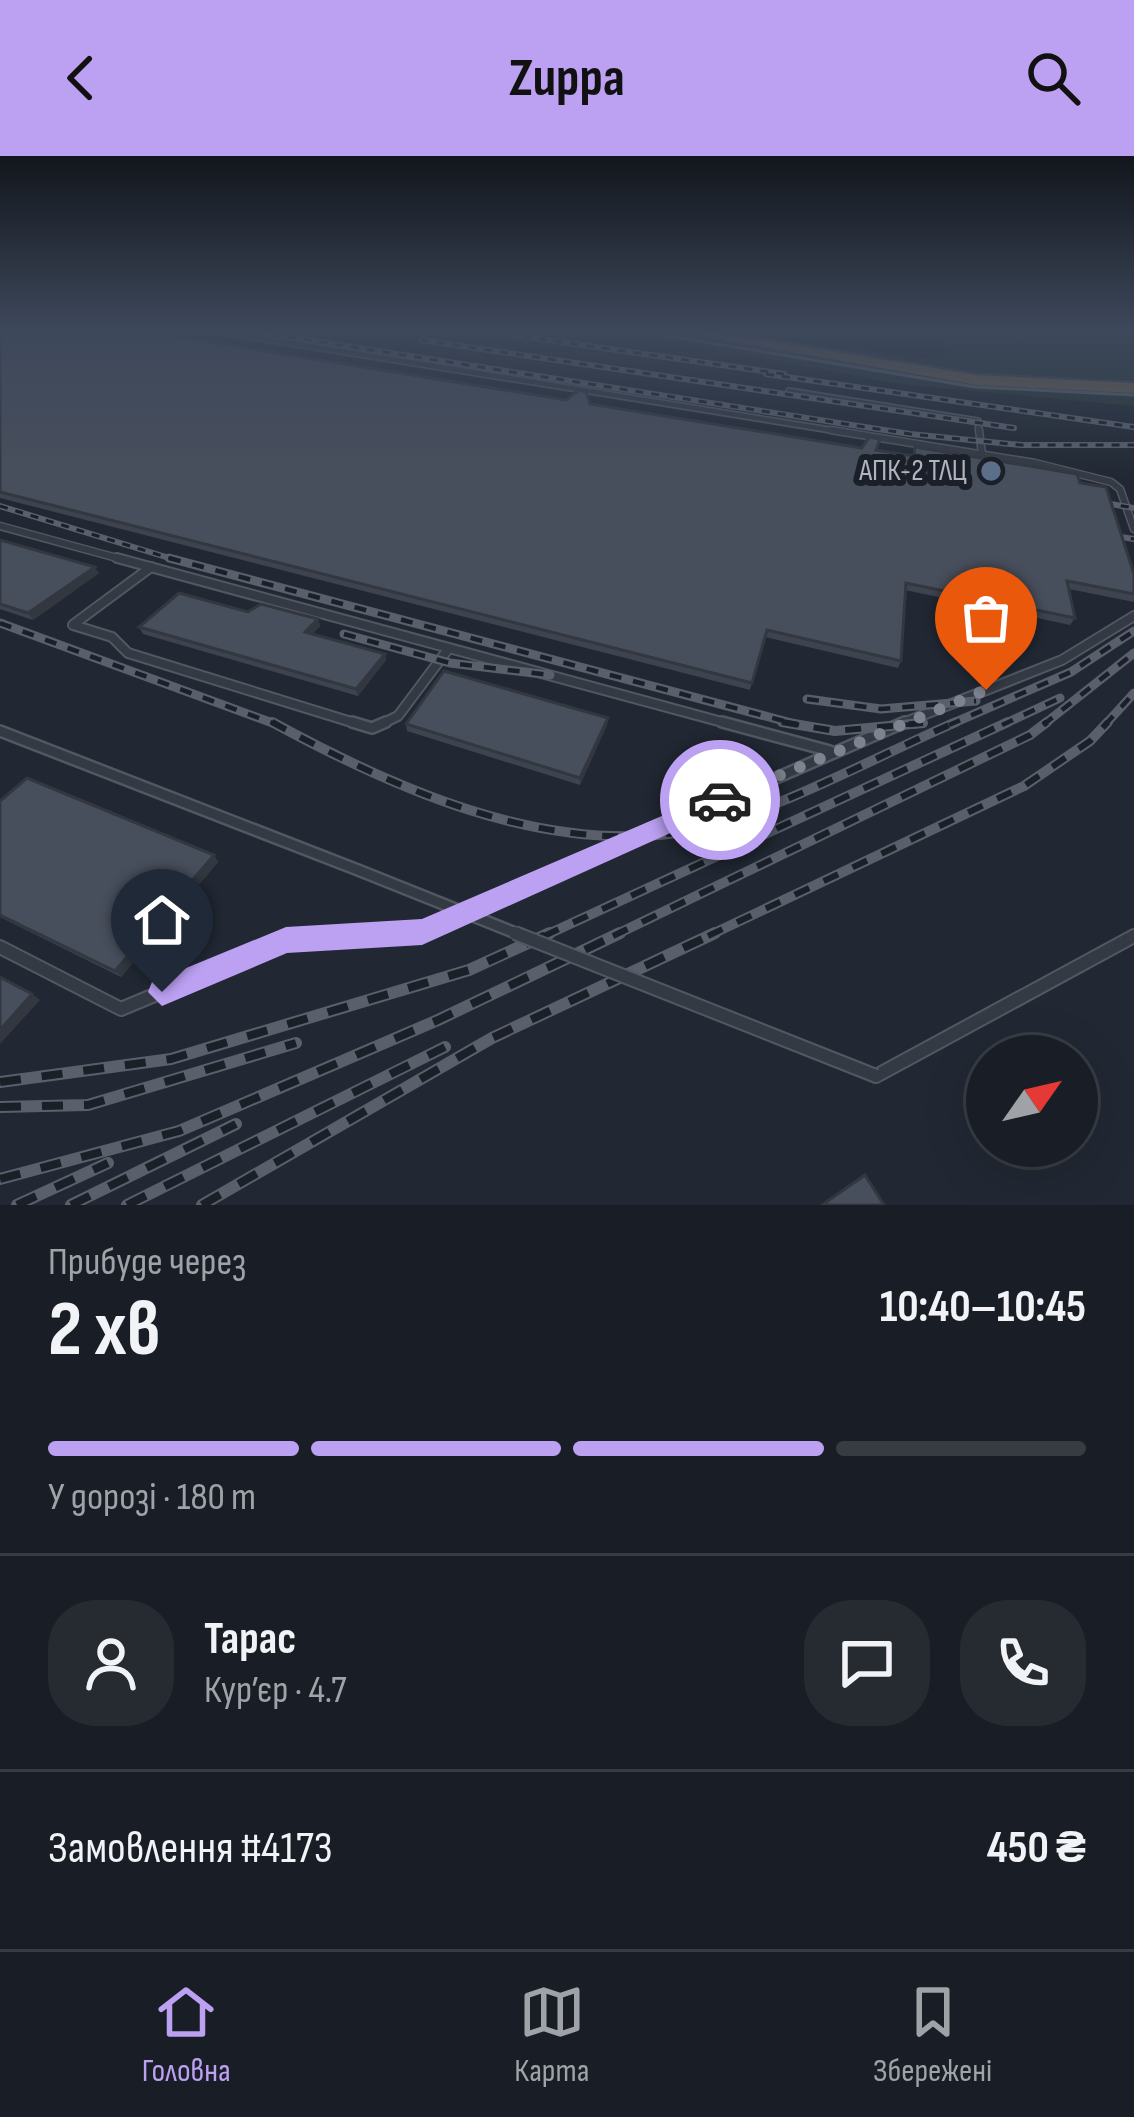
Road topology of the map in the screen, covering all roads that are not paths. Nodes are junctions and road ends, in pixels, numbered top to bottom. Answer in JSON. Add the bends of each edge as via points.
{"nodes":[{"id":1,"x":527,"y":381,"type":"edge"},
{"id":2,"x":996,"y":381,"type":"edge"},
{"id":3,"x":1134,"y":388,"type":"edge"},
{"id":4,"x":789,"y":391,"type":"dead end"},
{"id":5,"x":982,"y":454,"type":"junction"},
{"id":6,"x":0,"y":526,"type":"edge"},
{"id":7,"x":1134,"y":529,"type":"edge"},
{"id":8,"x":151,"y":567,"type":"junction"},
{"id":9,"x":1134,"y":616,"type":"edge"},
{"id":10,"x":449,"y":648,"type":"junction"},
{"id":11,"x":0,"y":731,"type":"edge"},
{"id":12,"x":831,"y":751,"type":"junction"},
{"id":13,"x":1134,"y":936,"type":"edge"},
{"id":14,"x":0,"y":947,"type":"edge"}],
"edges":[{"from":1,"to":5,"type":"lane"},
{"from":2,"to":3,"type":"highway"},
{"from":4,"to":5,"type":"lane","via":[[978,421]]},
{"from":5,"to":7,"type":"lane","via":[[1112,482]]},
{"from":6,"to":8,"type":"lane"},
{"from":8,"to":10,"type":"lane"},
{"from":8,"to":10,"type":"lane","via":[[73,625],[112,637],[128,653],[362,727],[398,716]]},
{"from":9,"to":12,"type":"lane","via":[[1062,660]]},
{"from":10,"to":12,"type":"lane"},
{"from":11,"to":13,"type":"lane","bridge":true,"via":[[876,1076]]},
{"from":12,"to":14,"type":"lane","via":[[422,932],[286,940],[121,1009]]}]}
